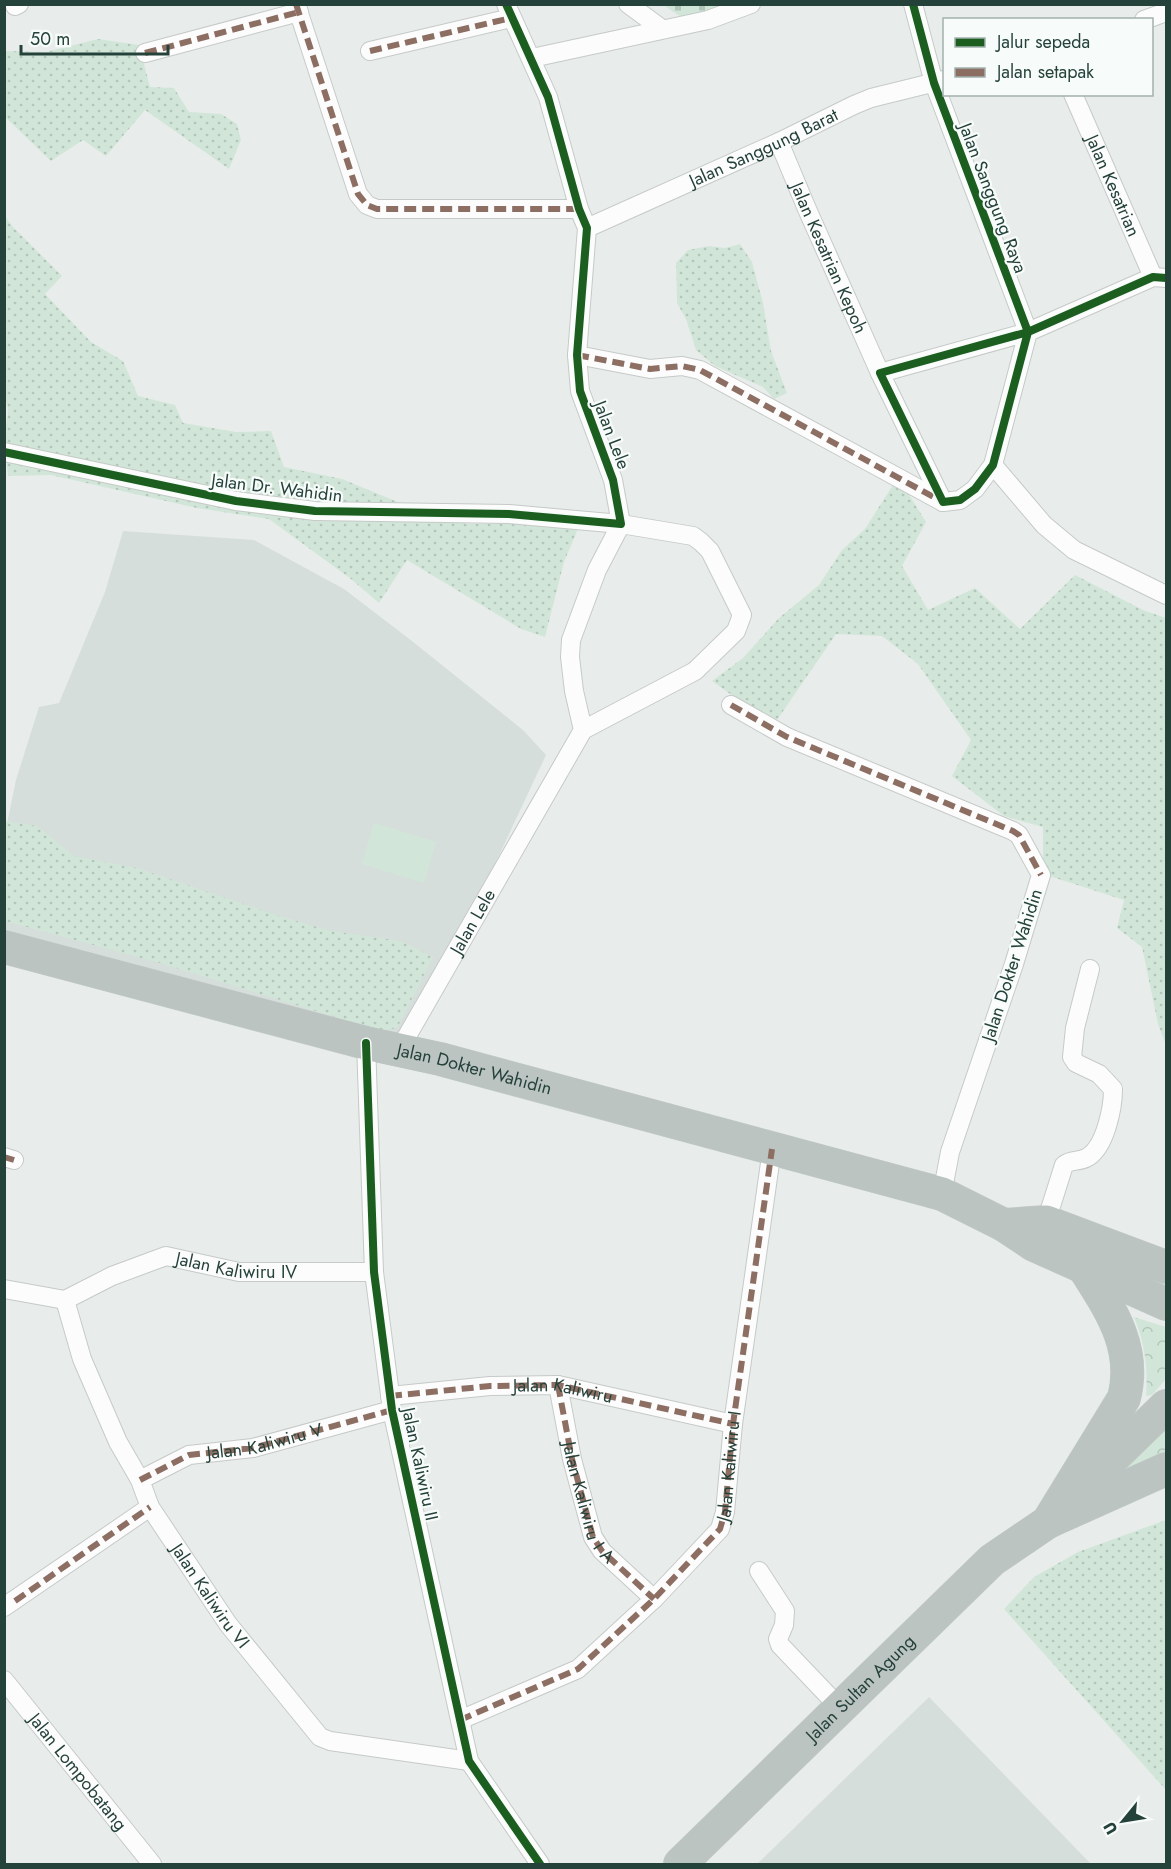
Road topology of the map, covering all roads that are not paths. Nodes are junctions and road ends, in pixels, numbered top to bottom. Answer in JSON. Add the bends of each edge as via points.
{"nodes":[{"id":1,"x":628,"y":4,"type":"edge"},
{"id":2,"x":751,"y":4,"type":"edge"},
{"id":3,"x":913,"y":4,"type":"edge"},
{"id":4,"x":298,"y":8,"type":"edge"},
{"id":5,"x":508,"y":11,"type":"edge"},
{"id":6,"x":662,"y":29,"type":"junction"},
{"id":7,"x":370,"y":51,"type":"dead end"},
{"id":8,"x":145,"y":53,"type":"dead end"},
{"id":9,"x":532,"y":58,"type":"junction"},
{"id":10,"x":939,"y":82,"type":"edge"},
{"id":11,"x":944,"y":96,"type":"edge"},
{"id":12,"x":1074,"y":96,"type":"edge"},
{"id":13,"x":779,"y":142,"type":"junction"},
{"id":14,"x":579,"y":209,"type":"junction"},
{"id":15,"x":587,"y":228,"type":"junction"},
{"id":16,"x":1160,"y":278,"type":"edge"},
{"id":17,"x":1028,"y":332,"type":"junction"},
{"id":18,"x":577,"y":355,"type":"junction"},
{"id":19,"x":880,"y":373,"type":"junction"},
{"id":20,"x":4,"y":452,"type":"edge"},
{"id":21,"x":993,"y":465,"type":"junction"},
{"id":22,"x":944,"y":502,"type":"junction"},
{"id":23,"x":621,"y":524,"type":"junction"},
{"id":24,"x":1167,"y":595,"type":"edge"},
{"id":25,"x":731,"y":705,"type":"dead end"},
{"id":26,"x":583,"y":730,"type":"junction"},
{"id":27,"x":4,"y":947,"type":"edge"},
{"id":28,"x":1090,"y":969,"type":"dead end"},
{"id":29,"x":366,"y":1043,"type":"junction"},
{"id":30,"x":399,"y":1050,"type":"junction"},
{"id":31,"x":772,"y":1149,"type":"junction"},
{"id":32,"x":942,"y":1194,"type":"junction"},
{"id":33,"x":1046,"y":1222,"type":"junction"},
{"id":34,"x":1004,"y":1225,"type":"junction"},
{"id":35,"x":1167,"y":1267,"type":"edge"},
{"id":36,"x":1084,"y":1268,"type":"junction"},
{"id":37,"x":374,"y":1272,"type":"junction"},
{"id":38,"x":4,"y":1289,"type":"edge"},
{"id":39,"x":65,"y":1300,"type":"junction"},
{"id":40,"x":1167,"y":1304,"type":"edge"},
{"id":41,"x":558,"y":1385,"type":"junction"},
{"id":42,"x":391,"y":1403,"type":"junction"},
{"id":43,"x":1167,"y":1406,"type":"edge"},
{"id":44,"x":733,"y":1424,"type":"junction"},
{"id":45,"x":1167,"y":1469,"type":"edge"},
{"id":46,"x":140,"y":1480,"type":"junction"},
{"id":47,"x":150,"y":1507,"type":"junction"},
{"id":48,"x":1048,"y":1522,"type":"junction"},
{"id":49,"x":759,"y":1571,"type":"dead end"},
{"id":50,"x":654,"y":1599,"type":"junction"},
{"id":51,"x":4,"y":1607,"type":"edge"},
{"id":52,"x":4,"y":1680,"type":"edge"},
{"id":53,"x":841,"y":1709,"type":"junction"},
{"id":54,"x":460,"y":1720,"type":"junction"},
{"id":55,"x":469,"y":1761,"type":"junction"},
{"id":56,"x":152,"y":1864,"type":"edge"},
{"id":57,"x":540,"y":1864,"type":"edge"},
{"id":58,"x":680,"y":1864,"type":"edge"}],
"edges":[{"from":1,"to":6,"type":"street"},
{"from":2,"to":6,"type":"street","via":[[708,20]]},
{"from":3,"to":10,"type":"street","name":"Jalan Sanggung Raya"},
{"from":4,"to":8,"type":"street"},
{"from":4,"to":14,"type":"street","via":[[358,194],[367,205],[377,209]]},
{"from":5,"to":7,"type":"street"},
{"from":5,"to":9,"type":"street"},
{"from":6,"to":9,"type":"street"},
{"from":9,"to":14,"type":"street","via":[[548,97]]},
{"from":10,"to":13,"type":"street","name":"Jalan Sanggung Barat","via":[[872,98]]},
{"from":11,"to":17,"type":"street","name":"Jalan Sanggung Raya"},
{"from":12,"to":16,"type":"street","name":"Jalan Kesatrian"},
{"from":13,"to":15,"type":"street","name":"Jalan Sanggung Barat"},
{"from":13,"to":19,"type":"street","name":"Jalan Kesatrian Kepoh"},
{"from":14,"to":15,"type":"street"},
{"from":15,"to":18,"type":"street","name":"Jalan Lele"},
{"from":16,"to":17,"type":"street"},
{"from":17,"to":19,"type":"street"},
{"from":17,"to":21,"type":"street"},
{"from":18,"to":22,"type":"street","via":[[650,369],[682,366],[700,370]]},
{"from":18,"to":23,"type":"street","name":"Jalan Lele","via":[[580,391],[613,480]]},
{"from":19,"to":22,"type":"street","name":"Jalan Kesatrian Kepoh"},
{"from":20,"to":23,"type":"street","name":"Jalan Dr. Wahidin","via":[[236,501],[315,511],[509,514]]},
{"from":21,"to":22,"type":"street","via":[[968,495]]},
{"from":21,"to":24,"type":"street","via":[[1044,525],[1074,550]]},
{"from":23,"to":26,"type":"street","via":[[597,570],[571,640],[574,691]]},
{"from":23,"to":26,"type":"street","via":[[693,537],[701,542],[710,551],[742,615],[736,631],[695,671]]},
{"from":25,"to":32,"type":"street","name":"Jalan Dokter Wahidin","via":[[787,737],[1013,831],[1041,875],[950,1152]]},
{"from":26,"to":30,"type":"street","name":"Jalan Lele"},
{"from":27,"to":29,"type":"highway","name":"Jalan Dokter Wahidin"},
{"from":28,"to":33,"type":"street","via":[[1072,1057],[1099,1074],[1113,1089],[1113,1105],[1095,1152],[1064,1165]]},
{"from":29,"to":30,"type":"highway","name":"Jalan Dokter Wahidin"},
{"from":29,"to":37,"type":"street","name":"Jalan Kaliwiru II"},
{"from":30,"to":31,"type":"highway","name":"Jalan Dokter Wahidin"},
{"from":31,"to":32,"type":"highway","name":"Jalan Dokter Wahidin"},
{"from":31,"to":44,"type":"street","name":"Jalan Kaliwiru I"},
{"from":32,"to":34,"type":"highway","name":"Jalan Dokter Wahidin"},
{"from":33,"to":34,"type":"highway"},
{"from":33,"to":35,"type":"highway"},
{"from":34,"to":36,"type":"highway","name":"Jalan Dokter Wahidin","via":[[1034,1245]]},
{"from":36,"to":40,"type":"highway","name":"Jalan Dokter Wahidin"},
{"from":36,"to":48,"type":"highway","via":[[1118,1324],[1128,1380],[1124,1398]]},
{"from":37,"to":39,"type":"street","name":"Jalan Kaliwiru IV","via":[[240,1272],[166,1257],[112,1276]]},
{"from":37,"to":42,"type":"street","name":"Jalan Kaliwiru II"},
{"from":38,"to":39,"type":"street"},
{"from":39,"to":46,"type":"street","name":"Jalan Kaliwiru VI","via":[[82,1359],[118,1442]]},
{"from":41,"to":42,"type":"street","name":"Jalan Kaliwiru","via":[[490,1386]]},
{"from":41,"to":44,"type":"street","name":"Jalan Kaliwiru"},
{"from":41,"to":50,"type":"street","name":"Jalan Kaliwiru I A","via":[[593,1538]]},
{"from":42,"to":46,"type":"street","name":"Jalan Kaliwiru V","via":[[253,1448],[189,1455]]},
{"from":42,"to":54,"type":"street","name":"Jalan Kaliwiru II"},
{"from":43,"to":48,"type":"highway","name":"Jalan Sultan Agung"},
{"from":44,"to":50,"type":"street","name":"Jalan Kaliwiru I","via":[[720,1529]]},
{"from":45,"to":48,"type":"highway","name":"Jalan Sultan Agung"},
{"from":46,"to":47,"type":"street","name":"Jalan Kaliwiru VI"},
{"from":47,"to":51,"type":"street"},
{"from":47,"to":55,"type":"street","name":"Jalan Kaliwiru VI","via":[[228,1624],[320,1737]]},
{"from":48,"to":53,"type":"highway","name":"Jalan Sultan Agung","via":[[992,1560]]},
{"from":49,"to":53,"type":"street","via":[[785,1611],[780,1645]]},
{"from":50,"to":54,"type":"street","name":"Jalan Kaliwiru I","via":[[578,1670]]},
{"from":52,"to":56,"type":"street","name":"Jalan Lompobatang"},
{"from":53,"to":58,"type":"highway","name":"Jalan Sultan Agung"},
{"from":54,"to":55,"type":"street","name":"Jalan Kaliwiru II"},
{"from":55,"to":57,"type":"street","name":"Jalan Kaliwiru II"}]}
